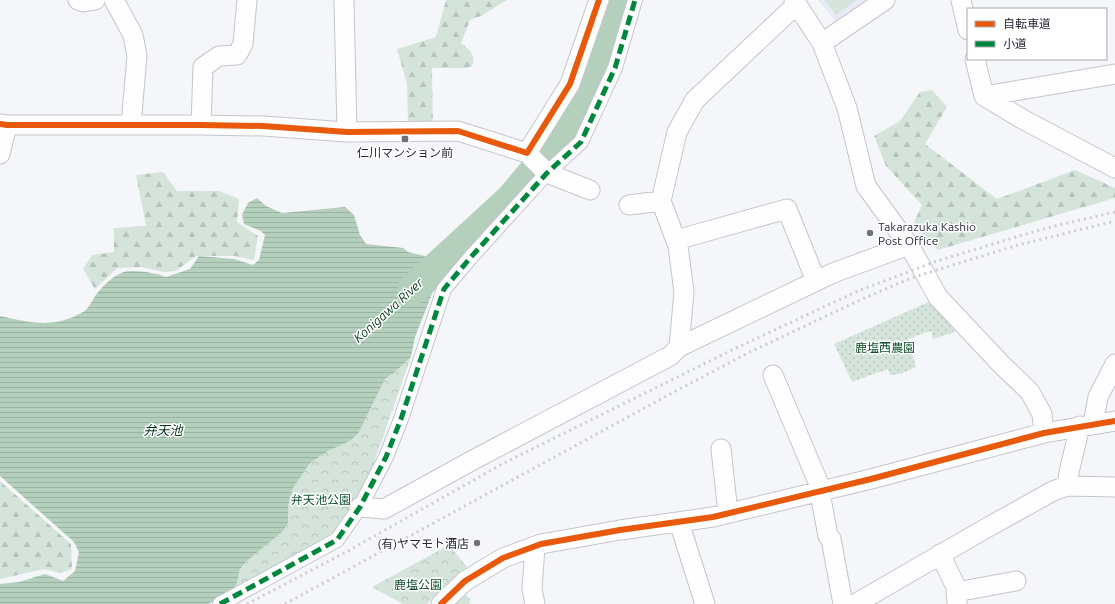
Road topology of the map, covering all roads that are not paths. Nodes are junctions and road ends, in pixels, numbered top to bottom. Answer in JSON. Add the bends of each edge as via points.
{"nodes":[{"id":1,"x":78,"y":0,"type":"edge"},
{"id":2,"x":95,"y":0,"type":"edge"},
{"id":3,"x":114,"y":0,"type":"edge"},
{"id":4,"x":247,"y":0,"type":"edge"},
{"id":5,"x":344,"y":0,"type":"edge"},
{"id":6,"x":599,"y":0,"type":"edge"},
{"id":7,"x":635,"y":0,"type":"edge"},
{"id":8,"x":886,"y":0,"type":"edge"},
{"id":9,"x":961,"y":0,"type":"edge"},
{"id":10,"x":796,"y":2,"type":"edge"},
{"id":11,"x":967,"y":26,"type":"edge"},
{"id":12,"x":822,"y":43,"type":"junction"},
{"id":13,"x":975,"y":60,"type":"edge"},
{"id":14,"x":1115,"y":74,"type":"edge"},
{"id":15,"x":984,"y":96,"type":"junction"},
{"id":16,"x":131,"y":124,"type":"junction"},
{"id":17,"x":200,"y":124,"type":"junction"},
{"id":18,"x":3,"y":125,"type":"edge"},
{"id":19,"x":347,"y":132,"type":"junction"},
{"id":20,"x":527,"y":153,"type":"junction"},
{"id":21,"x":0,"y":154,"type":"edge"},
{"id":22,"x":1115,"y":168,"type":"edge"},
{"id":23,"x":547,"y":173,"type":"junction"},
{"id":24,"x":590,"y":190,"type":"dead end"},
{"id":25,"x":661,"y":201,"type":"junction"},
{"id":26,"x":629,"y":205,"type":"dead end"},
{"id":27,"x":676,"y":240,"type":"junction"},
{"id":28,"x":909,"y":245,"type":"junction"},
{"id":29,"x":816,"y":281,"type":"junction"},
{"id":30,"x":679,"y":348,"type":"junction"},
{"id":31,"x":1115,"y":364,"type":"edge"},
{"id":32,"x":773,"y":375,"type":"dead end"},
{"id":33,"x":1115,"y":421,"type":"edge"},
{"id":34,"x":1087,"y":425,"type":"junction"},
{"id":35,"x":1044,"y":433,"type":"junction"},
{"id":36,"x":720,"y":449,"type":"dead end"},
{"id":37,"x":1067,"y":486,"type":"junction"},
{"id":38,"x":1115,"y":487,"type":"edge"},
{"id":39,"x":820,"y":491,"type":"junction"},
{"id":40,"x":360,"y":507,"type":"junction"},
{"id":41,"x":728,"y":513,"type":"junction"},
{"id":42,"x":679,"y":522,"type":"junction"},
{"id":43,"x":535,"y":547,"type":"junction"},
{"id":44,"x":940,"y":554,"type":"junction"},
{"id":45,"x":1016,"y":581,"type":"dead end"},
{"id":46,"x":957,"y":598,"type":"edge"},
{"id":47,"x":220,"y":604,"type":"edge"},
{"id":48,"x":441,"y":604,"type":"edge"},
{"id":49,"x":535,"y":604,"type":"edge"},
{"id":50,"x":705,"y":604,"type":"edge"},
{"id":51,"x":843,"y":604,"type":"edge"},
{"id":52,"x":855,"y":604,"type":"edge"}],
"edges":[{"from":1,"to":2,"type":"street"},
{"from":3,"to":16,"type":"street","via":[[133,35],[137,56]]},
{"from":4,"to":17,"type":"street","via":[[243,44],[237,55],[219,56],[203,67]]},
{"from":5,"to":19,"type":"street"},
{"from":6,"to":20,"type":"street","via":[[570,84]]},
{"from":7,"to":23,"type":"street","via":[[615,68],[581,142]]},
{"from":8,"to":12,"type":"street"},
{"from":9,"to":11,"type":"street"},
{"from":10,"to":12,"type":"street"},
{"from":10,"to":25,"type":"street","via":[[695,100],[677,132]]},
{"from":12,"to":28,"type":"street","via":[[847,108],[866,186]]},
{"from":13,"to":15,"type":"street"},
{"from":14,"to":15,"type":"street"},
{"from":15,"to":22,"type":"street"},
{"from":16,"to":17,"type":"street"},
{"from":16,"to":18,"type":"street"},
{"from":17,"to":19,"type":"street"},
{"from":18,"to":21,"type":"street"},
{"from":19,"to":20,"type":"street","via":[[458,131]]},
{"from":20,"to":23,"type":"street"},
{"from":23,"to":24,"type":"street"},
{"from":23,"to":40,"type":"street","via":[[444,289],[386,458]]},
{"from":25,"to":26,"type":"street"},
{"from":25,"to":27,"type":"street"},
{"from":27,"to":29,"type":"street","via":[[787,209]]},
{"from":27,"to":30,"type":"street","via":[[684,292]]},
{"from":28,"to":29,"type":"street"},
{"from":28,"to":35,"type":"street","via":[[938,297],[1030,392],[1042,414]]},
{"from":29,"to":30,"type":"street"},
{"from":30,"to":40,"type":"street","via":[[670,356],[384,509]]},
{"from":31,"to":34,"type":"street"},
{"from":32,"to":39,"type":"street"},
{"from":33,"to":34,"type":"street"},
{"from":34,"to":35,"type":"street"},
{"from":34,"to":37,"type":"street","via":[[1069,472]]},
{"from":35,"to":39,"type":"street"},
{"from":36,"to":41,"type":"street"},
{"from":37,"to":38,"type":"street"},
{"from":37,"to":44,"type":"street","via":[[1035,500]]},
{"from":39,"to":41,"type":"street"},
{"from":39,"to":51,"type":"street"},
{"from":40,"to":47,"type":"street","via":[[337,540]]},
{"from":41,"to":42,"type":"street"},
{"from":42,"to":43,"type":"street","via":[[620,530]]},
{"from":42,"to":50,"type":"street"},
{"from":43,"to":48,"type":"street","via":[[503,558],[465,580]]},
{"from":43,"to":49,"type":"street","via":[[532,589]]},
{"from":44,"to":46,"type":"street","via":[[956,587]]},
{"from":44,"to":52,"type":"street"},
{"from":45,"to":46,"type":"street"}]}
